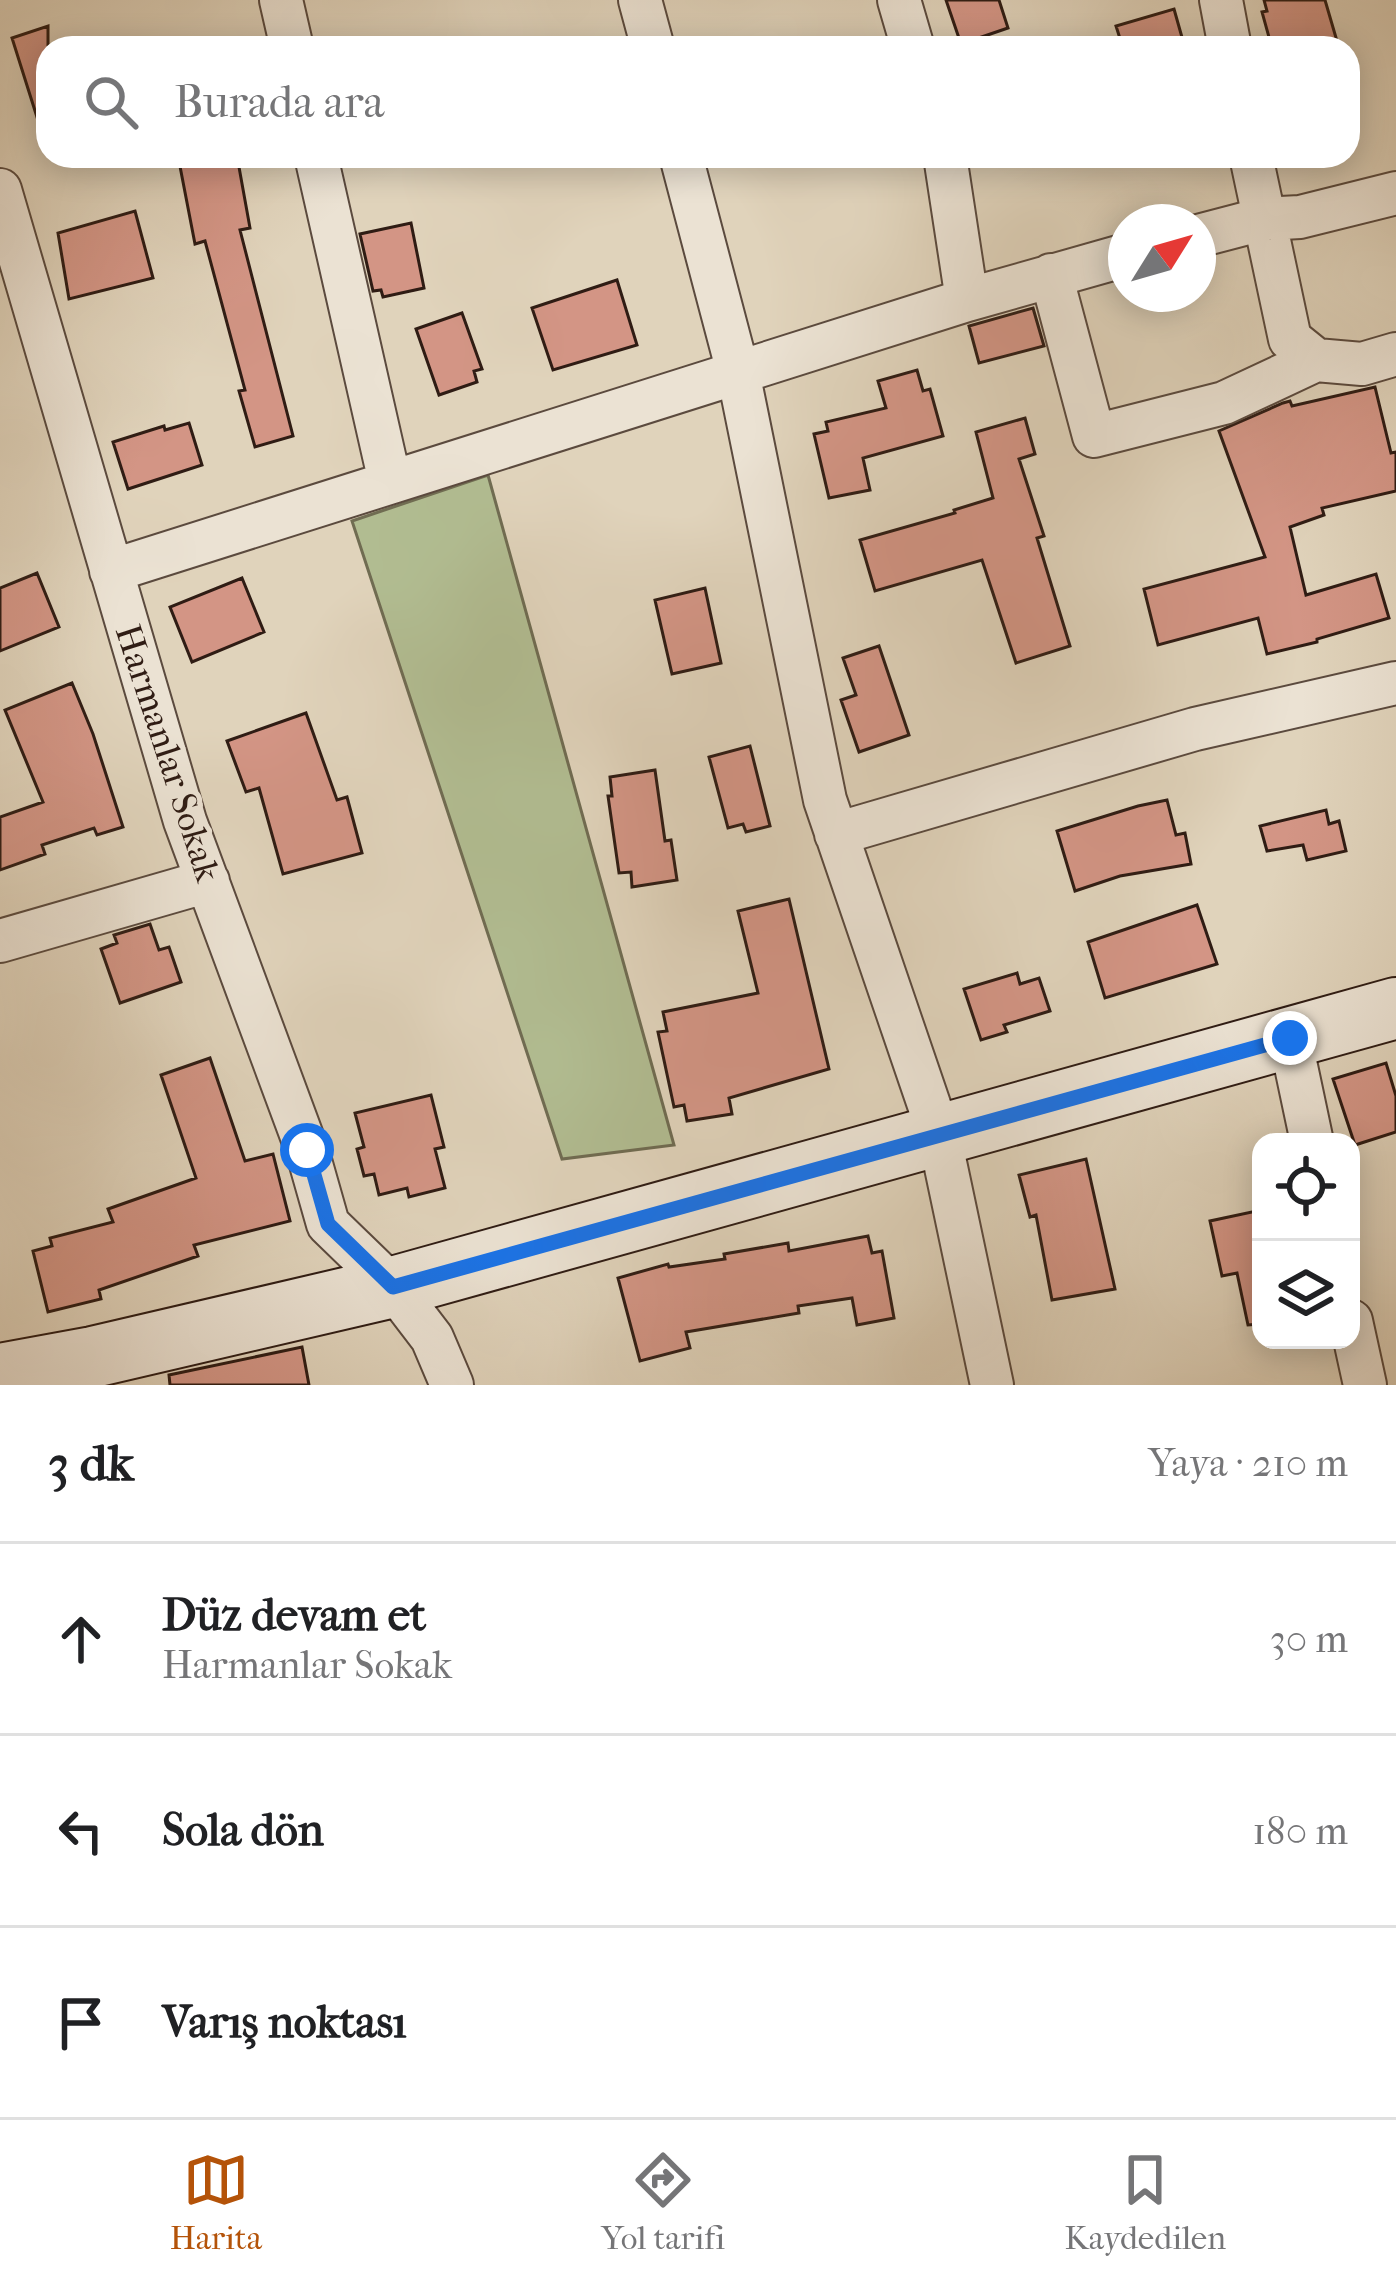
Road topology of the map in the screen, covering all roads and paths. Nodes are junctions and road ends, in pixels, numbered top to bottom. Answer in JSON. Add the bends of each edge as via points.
{"nodes":[{"id":1,"x":281,"y":0,"type":"edge"},
{"id":2,"x":640,"y":0,"type":"edge"},
{"id":3,"x":899,"y":0,"type":"edge"},
{"id":4,"x":1221,"y":0,"type":"edge"},
{"id":5,"x":289,"y":36,"type":"edge"},
{"id":6,"x":649,"y":36,"type":"edge"},
{"id":7,"x":910,"y":36,"type":"edge"},
{"id":8,"x":1228,"y":36,"type":"edge"},
{"id":9,"x":319,"y":168,"type":"edge"},
{"id":10,"x":684,"y":168,"type":"edge"},
{"id":11,"x":947,"y":168,"type":"edge"},
{"id":12,"x":1253,"y":168,"type":"edge"},
{"id":13,"x":0,"y":190,"type":"edge"},
{"id":14,"x":1396,"y":193,"type":"edge"},
{"id":15,"x":1263,"y":219,"type":"junction"},
{"id":16,"x":1216,"y":231,"type":"edge"},
{"id":17,"x":10,"y":258,"type":"edge"},
{"id":18,"x":1108,"y":260,"type":"edge"},
{"id":19,"x":1051,"y":275,"type":"junction"},
{"id":20,"x":967,"y":300,"type":"junction"},
{"id":21,"x":1396,"y":354,"type":"edge"},
{"id":22,"x":1316,"y":360,"type":"junction"},
{"id":23,"x":738,"y":372,"type":"junction"},
{"id":24,"x":389,"y":482,"type":"junction"},
{"id":25,"x":111,"y":571,"type":"junction"},
{"id":26,"x":1396,"y":683,"type":"edge"},
{"id":27,"x":836,"y":834,"type":"junction"},
{"id":28,"x":208,"y":881,"type":"junction"},
{"id":29,"x":0,"y":941,"type":"edge"},
{"id":30,"x":1396,"y":1008,"type":"edge"},
{"id":31,"x":1290,"y":1038,"type":"junction"},
{"id":32,"x":1310,"y":1133,"type":"edge"},
{"id":33,"x":939,"y":1134,"type":"junction"},
{"id":34,"x":393,"y":1287,"type":"junction"},
{"id":35,"x":1357,"y":1349,"type":"edge"},
{"id":36,"x":0,"y":1374,"type":"edge"},
{"id":37,"x":452,"y":1385,"type":"edge"},
{"id":38,"x":992,"y":1385,"type":"edge"},
{"id":39,"x":1365,"y":1385,"type":"edge"}],
"edges":[{"from":1,"to":5,"type":"street"},
{"from":2,"to":6,"type":"street"},
{"from":3,"to":7,"type":"street"},
{"from":4,"to":8,"type":"street"},
{"from":9,"to":24,"type":"street"},
{"from":10,"to":23,"type":"street"},
{"from":11,"to":20,"type":"street"},
{"from":12,"to":15,"type":"street"},
{"from":13,"to":17,"type":"street","name":"Harmanlar Sokak"},
{"from":14,"to":15,"type":"street"},
{"from":15,"to":16,"type":"street"},
{"from":15,"to":22,"type":"street","via":[[1290,339]]},
{"from":17,"to":25,"type":"street","name":"Harmanlar Sokak"},
{"from":18,"to":19,"type":"street"},
{"from":19,"to":20,"type":"street"},
{"from":19,"to":22,"type":"street","via":[[1094,436],[1224,403]]},
{"from":20,"to":23,"type":"street"},
{"from":21,"to":22,"type":"street","via":[[1363,364]]},
{"from":23,"to":24,"type":"street"},
{"from":23,"to":27,"type":"street"},
{"from":24,"to":25,"type":"street"},
{"from":25,"to":28,"type":"street","name":"Harmanlar Sokak"},
{"from":26,"to":27,"type":"street","via":[[1196,730]]},
{"from":27,"to":33,"type":"street"},
{"from":28,"to":29,"type":"street"},
{"from":28,"to":34,"type":"street","name":"Harmanlar Sokak","via":[[328,1224]]},
{"from":30,"to":31,"type":"street"},
{"from":31,"to":32,"type":"street"},
{"from":31,"to":33,"type":"street"},
{"from":33,"to":34,"type":"street"},
{"from":33,"to":38,"type":"street"},
{"from":34,"to":36,"type":"street"},
{"from":34,"to":37,"type":"street","name":"Harmanlar Sokak","via":[[432,1338]]},
{"from":35,"to":39,"type":"street"}]}
